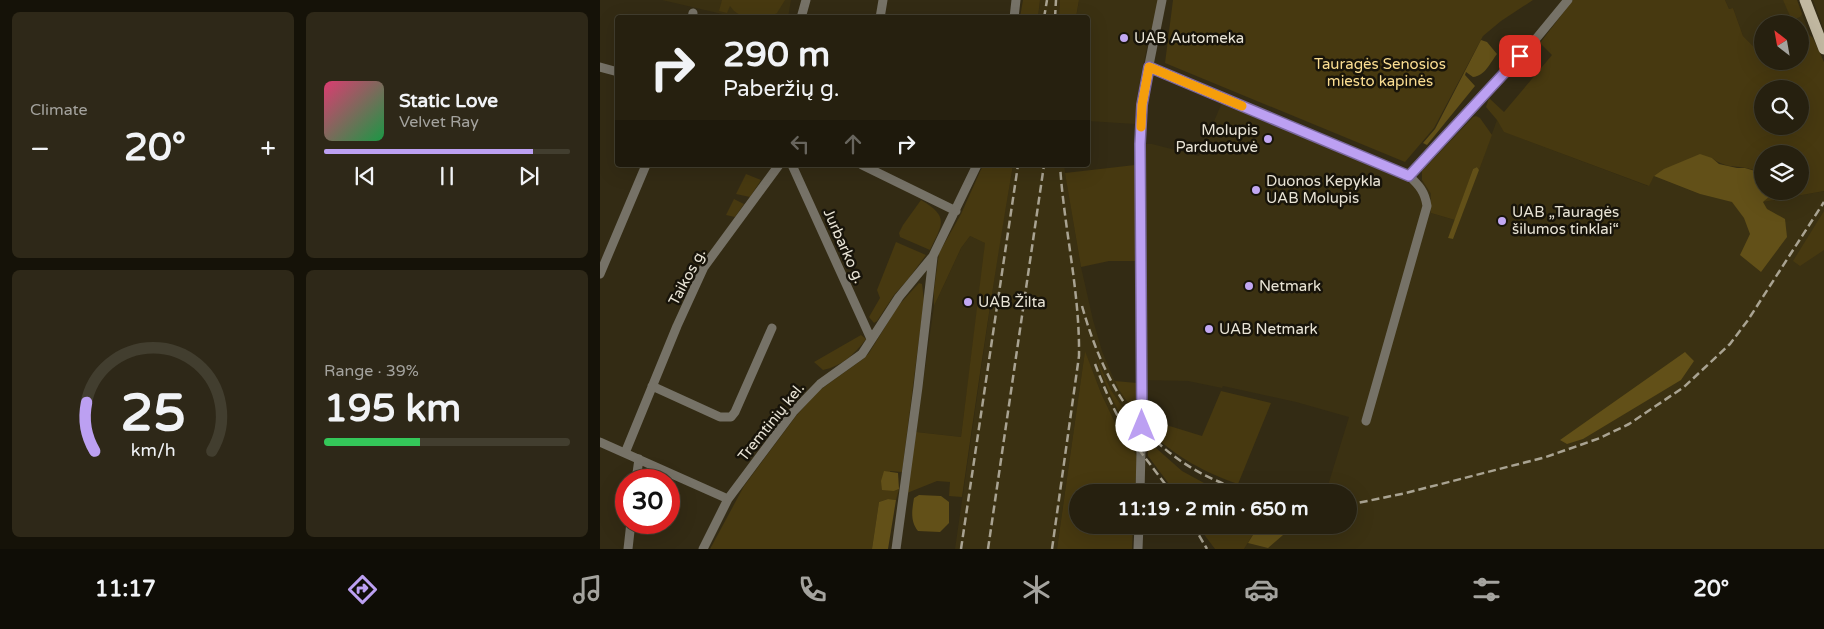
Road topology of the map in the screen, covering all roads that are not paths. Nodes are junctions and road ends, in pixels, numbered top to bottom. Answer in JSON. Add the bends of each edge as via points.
{"nodes":[{"id":1,"x":806,"y":0,"type":"edge"},
{"id":2,"x":883,"y":0,"type":"edge"},
{"id":3,"x":1016,"y":0,"type":"edge"},
{"id":4,"x":1162,"y":0,"type":"edge"},
{"id":5,"x":1568,"y":0,"type":"edge"},
{"id":6,"x":1805,"y":0,"type":"edge"},
{"id":7,"x":802,"y":15,"type":"edge"},
{"id":8,"x":880,"y":15,"type":"edge"},
{"id":9,"x":1014,"y":15,"type":"edge"},
{"id":10,"x":1824,"y":49,"type":"edge"},
{"id":11,"x":600,"y":67,"type":"edge"},
{"id":12,"x":1149,"y":67,"type":"junction"},
{"id":13,"x":615,"y":71,"type":"edge"},
{"id":14,"x":645,"y":167,"type":"edge"},
{"id":15,"x":778,"y":167,"type":"edge"},
{"id":16,"x":793,"y":167,"type":"edge"},
{"id":17,"x":866,"y":167,"type":"edge"},
{"id":18,"x":976,"y":167,"type":"edge"},
{"id":19,"x":1409,"y":176,"type":"junction"},
{"id":20,"x":956,"y":211,"type":"junction"},
{"id":21,"x":933,"y":256,"type":"junction"},
{"id":22,"x":600,"y":274,"type":"edge"},
{"id":23,"x":913,"y":280,"type":"junction"},
{"id":24,"x":929,"y":286,"type":"junction"},
{"id":25,"x":772,"y":328,"type":"dead end"},
{"id":26,"x":872,"y":339,"type":"junction"},
{"id":27,"x":652,"y":386,"type":"junction"},
{"id":28,"x":1366,"y":421,"type":"dead end"},
{"id":29,"x":600,"y":442,"type":"edge"},
{"id":30,"x":626,"y":453,"type":"junction"},
{"id":31,"x":639,"y":459,"type":"junction"},
{"id":32,"x":638,"y":469,"type":"edge"},
{"id":33,"x":1140,"y":484,"type":"edge"},
{"id":34,"x":728,"y":499,"type":"junction"},
{"id":35,"x":630,"y":534,"type":"edge"},
{"id":36,"x":1139,"y":534,"type":"edge"},
{"id":37,"x":628,"y":549,"type":"edge"},
{"id":38,"x":703,"y":549,"type":"edge"},
{"id":39,"x":896,"y":549,"type":"edge"},
{"id":40,"x":1138,"y":549,"type":"edge"}],
"edges":[{"from":1,"to":7,"type":"street"},
{"from":2,"to":8,"type":"street"},
{"from":3,"to":9,"type":"street"},
{"from":4,"to":12,"type":"street"},
{"from":5,"to":19,"type":"street"},
{"from":6,"to":10,"type":"main road"},
{"from":11,"to":13,"type":"street"},
{"from":12,"to":19,"type":"street"},
{"from":12,"to":33,"type":"street","via":[[1142,105],[1140,144]]},
{"from":14,"to":22,"type":"street"},
{"from":15,"to":27,"type":"street","name":"Taikos g.","via":[[704,267]]},
{"from":16,"to":26,"type":"street","name":"Jurbarko g."},
{"from":17,"to":20,"type":"street"},
{"from":18,"to":20,"type":"street","name":"Tremtinių kel."},
{"from":19,"to":28,"type":"street","via":[[1420,186],[1427,206]]},
{"from":20,"to":21,"type":"street","name":"Tremtinių kel."},
{"from":21,"to":23,"type":"street","name":"Tremtinių kel."},
{"from":21,"to":24,"type":"street","name":"Tremtinių kel."},
{"from":23,"to":24,"type":"street","via":[[924,278]]},
{"from":23,"to":26,"type":"street","name":"Tremtinių kel."},
{"from":24,"to":39,"type":"street","name":"Tremtinių kel."},
{"from":25,"to":27,"type":"street","via":[[732,416],[720,418]]},
{"from":26,"to":34,"type":"street","name":"Tremtinių kel.","via":[[862,354],[808,396]]},
{"from":27,"to":30,"type":"street","name":"Taikos g."},
{"from":29,"to":30,"type":"street"},
{"from":30,"to":31,"type":"street"},
{"from":31,"to":32,"type":"street"},
{"from":31,"to":34,"type":"street"},
{"from":34,"to":38,"type":"street","name":"Tremtinių kel."},
{"from":35,"to":37,"type":"street"},
{"from":36,"to":40,"type":"street"}]}
